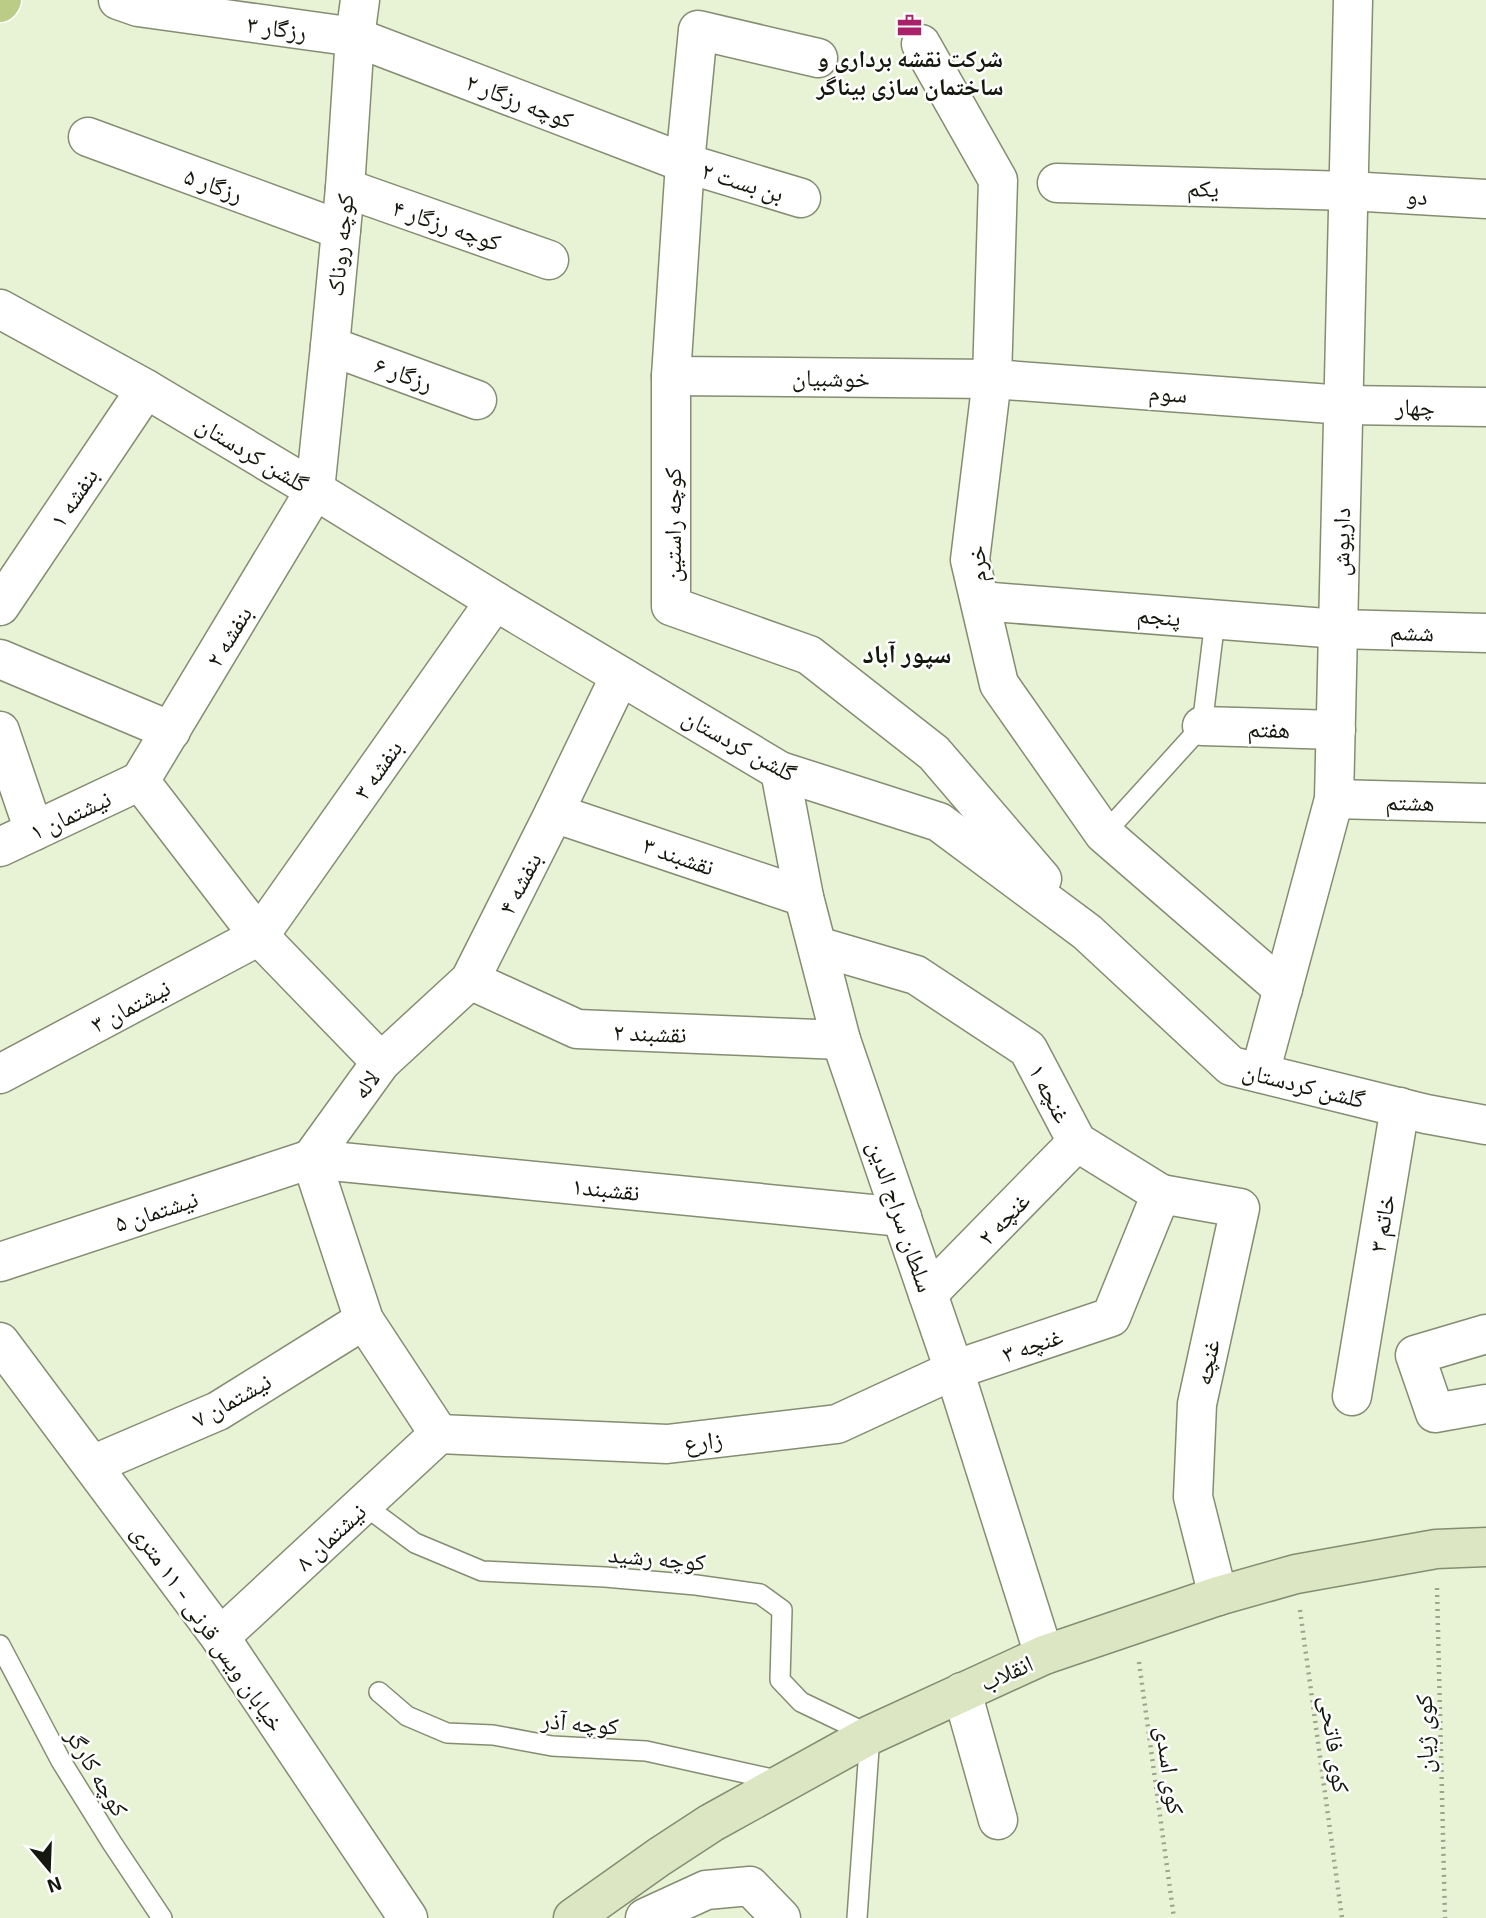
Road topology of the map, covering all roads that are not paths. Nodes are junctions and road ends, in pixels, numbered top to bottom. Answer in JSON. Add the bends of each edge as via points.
{"nodes":[{"id":1,"x":118,"y":0,"type":"edge"},
{"id":2,"x":360,"y":0,"type":"edge"},
{"id":3,"x":1353,"y":0,"type":"edge"},
{"id":4,"x":355,"y":37,"type":"junction"},
{"id":5,"x":921,"y":44,"type":"dead end"},
{"id":6,"x":818,"y":58,"type":"dead end"},
{"id":7,"x":88,"y":137,"type":"dead end"},
{"id":8,"x":685,"y":163,"type":"junction"},
{"id":9,"x":1057,"y":183,"type":"dead end"},
{"id":10,"x":345,"y":188,"type":"junction"},
{"id":11,"x":1349,"y":191,"type":"junction"},
{"id":12,"x":801,"y":198,"type":"dead end"},
{"id":13,"x":1486,"y":199,"type":"edge"},
{"id":14,"x":341,"y":230,"type":"junction"},
{"id":15,"x":549,"y":260,"type":"dead end"},
{"id":16,"x":0,"y":309,"type":"edge"},
{"id":17,"x":330,"y":346,"type":"junction"},
{"id":18,"x":671,"y":376,"type":"junction"},
{"id":19,"x":992,"y":379,"type":"junction"},
{"id":20,"x":146,"y":389,"type":"junction"},
{"id":21,"x":477,"y":400,"type":"dead end"},
{"id":22,"x":1344,"y":405,"type":"junction"},
{"id":23,"x":1486,"y":408,"type":"edge"},
{"id":24,"x":315,"y":490,"type":"junction"},
{"id":25,"x":495,"y":601,"type":"junction"},
{"id":26,"x":980,"y":601,"type":"junction"},
{"id":27,"x":0,"y":606,"type":"edge"},
{"id":28,"x":1215,"y":620,"type":"junction"},
{"id":29,"x":1338,"y":629,"type":"junction"},
{"id":30,"x":1486,"y":634,"type":"edge"},
{"id":31,"x":0,"y":659,"type":"edge"},
{"id":32,"x":620,"y":676,"type":"junction"},
{"id":33,"x":1202,"y":726,"type":"junction"},
{"id":34,"x":171,"y":730,"type":"junction"},
{"id":35,"x":1336,"y":730,"type":"junction"},
{"id":36,"x":0,"y":731,"type":"edge"},
{"id":37,"x":780,"y":771,"type":"junction"},
{"id":38,"x":140,"y":781,"type":"junction"},
{"id":39,"x":1334,"y":799,"type":"junction"},
{"id":40,"x":1486,"y":803,"type":"edge"},
{"id":41,"x":554,"y":813,"type":"junction"},
{"id":42,"x":1104,"y":834,"type":"junction"},
{"id":43,"x":17,"y":839,"type":"edge"},
{"id":44,"x":804,"y":897,"type":"junction"},
{"id":45,"x":1087,"y":932,"type":"junction"},
{"id":46,"x":259,"y":936,"type":"junction"},
{"id":47,"x":817,"y":946,"type":"junction"},
{"id":48,"x":470,"y":980,"type":"junction"},
{"id":49,"x":1283,"y":989,"type":"junction"},
{"id":50,"x":841,"y":1040,"type":"junction"},
{"id":51,"x":381,"y":1062,"type":"junction"},
{"id":52,"x":1260,"y":1073,"type":"junction"},
{"id":53,"x":0,"y":1074,"type":"edge"},
{"id":54,"x":1400,"y":1107,"type":"junction"},
{"id":55,"x":1486,"y":1125,"type":"edge"},
{"id":56,"x":1077,"y":1142,"type":"junction"},
{"id":57,"x":311,"y":1159,"type":"junction"},
{"id":58,"x":1161,"y":1194,"type":"junction"},
{"id":59,"x":902,"y":1217,"type":"junction"},
{"id":60,"x":0,"y":1262,"type":"edge"},
{"id":61,"x":928,"y":1294,"type":"junction"},
{"id":62,"x":364,"y":1320,"type":"junction"},
{"id":63,"x":1486,"y":1334,"type":"edge"},
{"id":64,"x":1361,"y":1338,"type":"junction"},
{"id":65,"x":0,"y":1342,"type":"edge"},
{"id":66,"x":1415,"y":1355,"type":"junction"},
{"id":67,"x":954,"y":1370,"type":"junction"},
{"id":68,"x":1352,"y":1396,"type":"dead end"},
{"id":69,"x":1486,"y":1404,"type":"edge"},
{"id":70,"x":439,"y":1434,"type":"junction"},
{"id":71,"x":92,"y":1465,"type":"junction"},
{"id":72,"x":363,"y":1505,"type":"junction"},
{"id":73,"x":1486,"y":1547,"type":"edge"},
{"id":74,"x":1218,"y":1596,"type":"junction"},
{"id":75,"x":220,"y":1637,"type":"junction"},
{"id":76,"x":0,"y":1645,"type":"edge"},
{"id":77,"x":1044,"y":1655,"type":"junction"},
{"id":78,"x":379,"y":1692,"type":"dead end"},
{"id":79,"x":962,"y":1692,"type":"junction"},
{"id":80,"x":870,"y":1735,"type":"junction"},
{"id":81,"x":786,"y":1782,"type":"junction"},
{"id":82,"x":998,"y":1820,"type":"dead end"},
{"id":83,"x":163,"y":1918,"type":"edge"},
{"id":84,"x":408,"y":1918,"type":"edge"},
{"id":85,"x":573,"y":1918,"type":"edge"},
{"id":86,"x":645,"y":1918,"type":"edge"},
{"id":87,"x":781,"y":1918,"type":"edge"},
{"id":88,"x":856,"y":1918,"type":"edge"}],
"edges":[{"from":1,"to":4,"type":"street","name":"رزگار ۳","via":[[138,8]]},
{"from":2,"to":4,"type":"street","name":"کوچه روناک"},
{"from":3,"to":11,"type":"street","name":"داریوش"},
{"from":4,"to":8,"type":"street","name":"کوچه رزگار ۲"},
{"from":4,"to":10,"type":"street","name":"کوچه روناک"},
{"from":5,"to":19,"type":"street","name":"خرم","via":[[998,180]]},
{"from":6,"to":8,"type":"street","name":"کوچه راستین","via":[[698,30]]},
{"from":7,"to":14,"type":"street","name":"رزگار ۵"},
{"from":8,"to":12,"type":"street","name":"بن بست ۲"},
{"from":8,"to":18,"type":"street","name":"کوچه راستین"},
{"from":9,"to":11,"type":"street","name":"یکم"},
{"from":10,"to":14,"type":"street","name":"کوچه روناک"},
{"from":10,"to":15,"type":"street","name":"کوچه رزگار ۴"},
{"from":11,"to":13,"type":"street","name":"دو"},
{"from":11,"to":22,"type":"street","name":"داریوش"},
{"from":14,"to":17,"type":"street","name":"کوچه روناک"},
{"from":16,"to":20,"type":"street","name":"گلشن کردستان"},
{"from":17,"to":21,"type":"street","name":"رزگار ۶"},
{"from":17,"to":24,"type":"street","name":"کوچه روناک"},
{"from":18,"to":19,"type":"street","name":"خوشبیان"},
{"from":18,"to":45,"type":"street","name":"کوچه راستین","via":[[671,606],[808,655],[934,753]]},
{"from":19,"to":22,"type":"street","name":"سوم"},
{"from":19,"to":26,"type":"street","name":"خرم","via":[[971,560]]},
{"from":20,"to":24,"type":"street","name":"گلشن کردستان"},
{"from":20,"to":27,"type":"street","name":"بنفشه ۱"},
{"from":22,"to":23,"type":"street","name":"چهار"},
{"from":22,"to":29,"type":"street","name":"داریوش"},
{"from":24,"to":25,"type":"street","name":"گلشن کردستان"},
{"from":24,"to":34,"type":"street","name":"بنفشه ۲"},
{"from":25,"to":32,"type":"street","name":"گلشن کردستان"},
{"from":25,"to":46,"type":"street","name":"بنفشه ۳"},
{"from":26,"to":28,"type":"street","name":"پنجم"},
{"from":26,"to":42,"type":"street","name":"خرم","via":[[999,684]]},
{"from":28,"to":29,"type":"street","name":"پنجم"},
{"from":28,"to":33,"type":"lane"},
{"from":29,"to":30,"type":"street","name":"ششم"},
{"from":29,"to":35,"type":"street","name":"داریوش"},
{"from":31,"to":34,"type":"street"},
{"from":32,"to":37,"type":"street","name":"گلشن کردستان"},
{"from":32,"to":41,"type":"street","name":"بنفشه ۴"},
{"from":33,"to":35,"type":"street","name":"هفتم"},
{"from":33,"to":42,"type":"lane"},
{"from":34,"to":38,"type":"street","name":"بنفشه ۲"},
{"from":35,"to":39,"type":"street","name":"داریوش"},
{"from":36,"to":43,"type":"street"},
{"from":37,"to":44,"type":"street","name":"سلطان سراج الدین"},
{"from":37,"to":45,"type":"street","name":"گلشن کردستان","via":[[939,822]]},
{"from":38,"to":43,"type":"street","name":"نیشتمان ۱"},
{"from":38,"to":46,"type":"street","name":"لاله"},
{"from":39,"to":40,"type":"street","name":"هشتم"},
{"from":39,"to":49,"type":"street","name":"داریوش"},
{"from":41,"to":44,"type":"street","name":"نقشبند ۳"},
{"from":41,"to":48,"type":"street","name":"بنفشه ۴"},
{"from":42,"to":49,"type":"street","name":"خرم"},
{"from":44,"to":47,"type":"street","name":"سلطان سراج الدین"},
{"from":45,"to":52,"type":"street","name":"گلشن کردستان","via":[[1231,1066]]},
{"from":46,"to":51,"type":"street","name":"لاله"},
{"from":46,"to":53,"type":"street","name":"نیشتمان ۳"},
{"from":47,"to":50,"type":"street","name":"سلطان سراج الدین"},
{"from":47,"to":56,"type":"street","name":"غنچه ۱","via":[[916,975],[1027,1049]]},
{"from":48,"to":50,"type":"street","name":"نقشبند ۲","via":[[577,1029]]},
{"from":48,"to":51,"type":"street","name":"بنفشه ۴"},
{"from":49,"to":52,"type":"street","name":"داریوش"},
{"from":50,"to":59,"type":"street","name":"سلطان سراج الدین"},
{"from":51,"to":57,"type":"street","name":"لاله"},
{"from":52,"to":54,"type":"street","name":"گلشن کردستان"},
{"from":54,"to":55,"type":"street","name":"گلشن کردستان"},
{"from":54,"to":64,"type":"street","name":"خاتم ۳"},
{"from":56,"to":58,"type":"street","name":"غنچه ۱"},
{"from":56,"to":61,"type":"street","name":"غنچه ۲"},
{"from":57,"to":59,"type":"street","name":"نقشبند۱"},
{"from":57,"to":60,"type":"street","name":"نیشتمان ۵"},
{"from":57,"to":62,"type":"street"},
{"from":58,"to":67,"type":"street","name":"غنچه ۳","via":[[1111,1317]]},
{"from":58,"to":74,"type":"street","name":"غنچه","via":[[1240,1208],[1197,1404],[1194,1497]]},
{"from":59,"to":61,"type":"street","name":"سلطان سراج الدین"},
{"from":61,"to":67,"type":"street","name":"سلطان سراج الدین"},
{"from":62,"to":70,"type":"street"},
{"from":62,"to":71,"type":"street","name":"نیشتمان ۷","via":[[218,1411]]},
{"from":63,"to":66,"type":"street"},
{"from":64,"to":66,"type":"street"},
{"from":64,"to":68,"type":"street","name":"خاتم ۳"},
{"from":65,"to":71,"type":"street","name":"خیابان ویس قرنی - ۱۱ متری"},
{"from":66,"to":69,"type":"street","via":[[1435,1413]]},
{"from":67,"to":70,"type":"street","name":"زارع","via":[[837,1424],[667,1444]]},
{"from":67,"to":77,"type":"street","name":"سلطان سراج الدین"},
{"from":70,"to":72,"type":"street","name":"نیشتمان ۸"},
{"from":71,"to":75,"type":"street","name":"خیابان ویس قرنی - ۱۱ متری"},
{"from":72,"to":75,"type":"street","name":"نیشتمان ۸"},
{"from":72,"to":80,"type":"lane","name":"کوچه رشید","via":[[415,1544],[482,1572],[696,1584],[760,1594],[782,1610],[780,1680],[802,1702]]},
{"from":73,"to":74,"type":"main road","name":"انقلاب","via":[[1436,1549],[1296,1574]]},
{"from":74,"to":77,"type":"main road","name":"انقلاب"},
{"from":75,"to":84,"type":"street","name":"خیابان ویس قرنی - ۱۱ متری"},
{"from":76,"to":83,"type":"lane","name":"کوچه کارگر","via":[[61,1761]]},
{"from":77,"to":79,"type":"main road","name":"انقلاب"},
{"from":78,"to":81,"type":"lane","name":"کوچه آذر","via":[[407,1716],[447,1733],[646,1751]]},
{"from":79,"to":80,"type":"main road","name":"انقلاب"},
{"from":79,"to":82,"type":"street"},
{"from":80,"to":81,"type":"main road","name":"انقلاب"},
{"from":80,"to":88,"type":"lane"},
{"from":81,"to":85,"type":"main road","name":"انقلاب","via":[[711,1823]]},
{"from":86,"to":87,"type":"street","via":[[706,1890],[750,1886]]}]}
